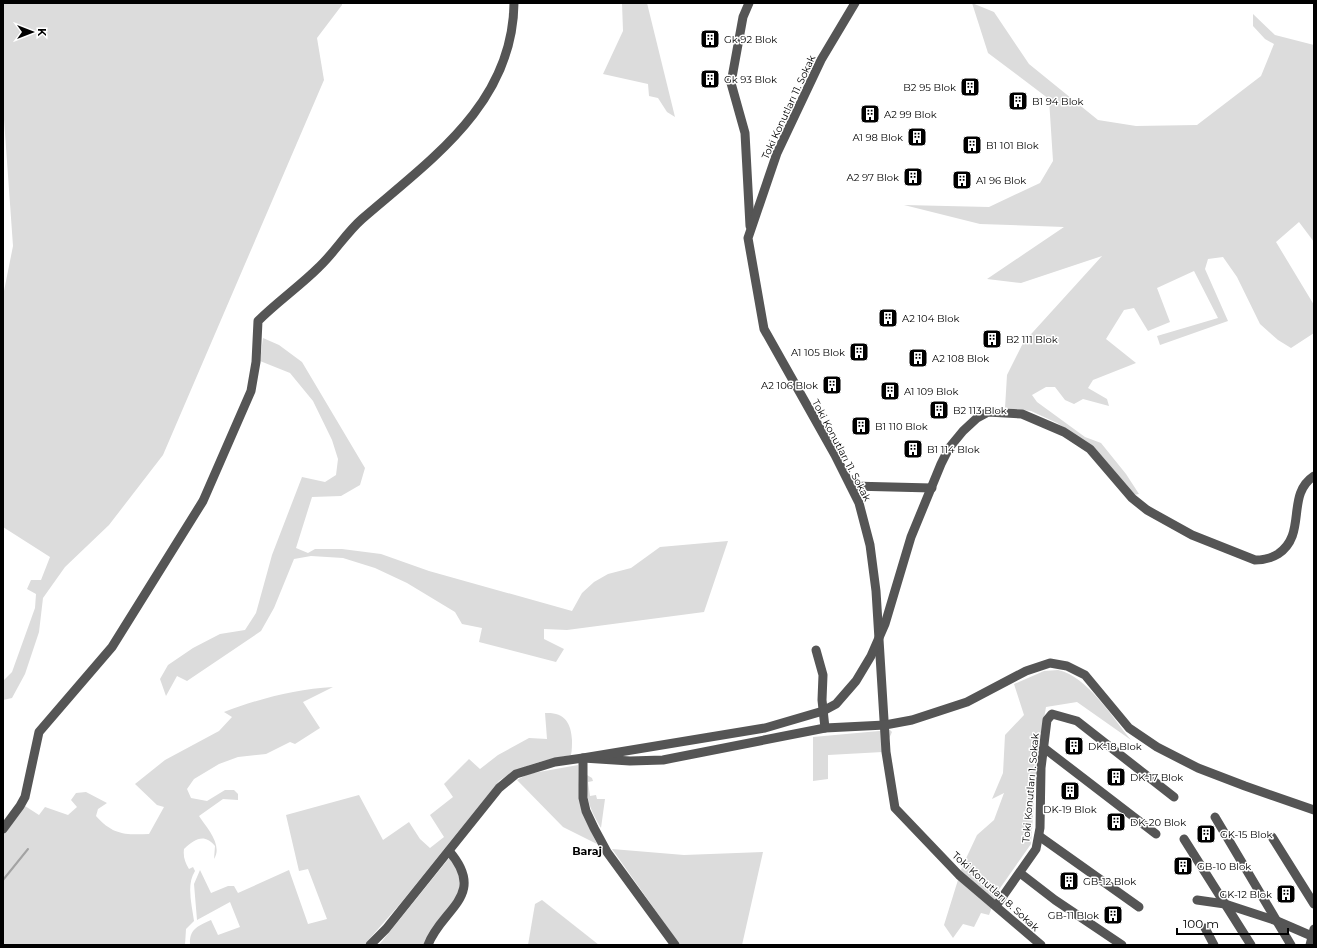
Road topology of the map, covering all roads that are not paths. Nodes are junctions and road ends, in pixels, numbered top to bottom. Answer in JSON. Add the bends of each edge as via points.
{"nodes":[{"id":1,"x":514,"y":3,"type":"edge"},
{"id":2,"x":749,"y":3,"type":"edge"},
{"id":3,"x":855,"y":3,"type":"edge"},
{"id":4,"x":750,"y":232,"type":"junction"},
{"id":5,"x":1314,"y":476,"type":"edge"},
{"id":6,"x":851,"y":486,"type":"junction"},
{"id":7,"x":932,"y":488,"type":"junction"},
{"id":8,"x":878,"y":640,"type":"junction"},
{"id":9,"x":816,"y":650,"type":"dead end"},
{"id":10,"x":823,"y":711,"type":"junction"},
{"id":11,"x":885,"y":725,"type":"junction"},
{"id":12,"x":825,"y":728,"type":"junction"},
{"id":13,"x":1044,"y":748,"type":"junction"},
{"id":14,"x":583,"y":758,"type":"junction"},
{"id":15,"x":1174,"y":797,"type":"dead end"},
{"id":16,"x":1314,"y":810,"type":"edge"},
{"id":17,"x":1215,"y":817,"type":"dead end"},
{"id":18,"x":3,"y":829,"type":"edge"},
{"id":19,"x":1156,"y":834,"type":"dead end"},
{"id":20,"x":1039,"y":836,"type":"junction"},
{"id":21,"x":1272,"y":837,"type":"dead end"},
{"id":22,"x":1184,"y":839,"type":"dead end"},
{"id":23,"x":449,"y":850,"type":"junction"},
{"id":24,"x":1020,"y":873,"type":"junction"},
{"id":25,"x":1197,"y":900,"type":"dead end"},
{"id":26,"x":1225,"y":904,"type":"junction"},
{"id":27,"x":1314,"y":904,"type":"edge"},
{"id":28,"x":996,"y":906,"type":"junction"},
{"id":29,"x":1139,"y":907,"type":"dead end"},
{"id":30,"x":1277,"y":921,"type":"junction"},
{"id":31,"x":1205,"y":928,"type":"dead end"},
{"id":32,"x":1313,"y":937,"type":"edge"},
{"id":33,"x":370,"y":945,"type":"edge"},
{"id":34,"x":428,"y":945,"type":"edge"},
{"id":35,"x":675,"y":945,"type":"edge"},
{"id":36,"x":1041,"y":945,"type":"edge"},
{"id":37,"x":1122,"y":945,"type":"edge"},
{"id":38,"x":1214,"y":945,"type":"edge"},
{"id":39,"x":1251,"y":945,"type":"edge"},
{"id":40,"x":1291,"y":945,"type":"edge"}],
"edges":[{"from":1,"to":18,"type":"street","via":[[502,64],[482,102],[467,123],[431,161],[360,221],[320,266],[258,321],[256,362],[251,390],[203,501],[112,647],[39,732],[24,797]]},
{"from":2,"to":4,"type":"street","via":[[743,17],[731,83],[745,133]]},
{"from":3,"to":4,"type":"street","name":"Toki Konutları 11. Sokak","via":[[821,60],[777,153]]},
{"from":4,"to":6,"type":"street","name":"Toki Konutları 11. Sokak","via":[[748,238],[764,329]]},
{"from":5,"to":7,"type":"street","via":[[1303,486],[1299,496],[1295,534],[1290,543],[1284,550],[1265,560],[1244,557],[1166,522],[1132,498],[1080,441],[1022,414],[988,412],[977,418],[949,448]]},
{"from":6,"to":7,"type":"street"},
{"from":6,"to":8,"type":"street","name":"Toki Konutları 11. Sokak","via":[[859,502],[870,545],[876,591]]},
{"from":7,"to":8,"type":"street","via":[[911,537]]},
{"from":8,"to":10,"type":"street","via":[[856,681],[836,704]]},
{"from":8,"to":11,"type":"street","name":"Toki Konutları 11. Sokak"},
{"from":9,"to":10,"type":"street","via":[[823,674]]},
{"from":10,"to":12,"type":"street"},
{"from":10,"to":14,"type":"street","via":[[783,724],[733,735]]},
{"from":11,"to":12,"type":"street"},
{"from":11,"to":16,"type":"street","via":[[952,708],[1042,664],[1063,665],[1085,675],[1129,728],[1157,747],[1198,768]]},
{"from":11,"to":28,"type":"street","name":"Toki Konutları 8. Sokak","via":[[886,752],[895,808],[959,875]]},
{"from":12,"to":14,"type":"street","via":[[663,760]]},
{"from":13,"to":15,"type":"street","name":"Toki Konutları 1. Sokak","via":[[1047,720],[1052,714],[1077,721]]},
{"from":13,"to":19,"type":"street"},
{"from":13,"to":20,"type":"street","name":"Toki Konutları 1. Sokak"},
{"from":14,"to":23,"type":"street","via":[[555,762],[516,774],[499,788]]},
{"from":14,"to":35,"type":"street","via":[[583,798],[594,828],[607,852]]},
{"from":17,"to":30,"type":"street"},
{"from":20,"to":24,"type":"street","name":"Toki Konutları 1. Sokak","via":[[1036,849]]},
{"from":20,"to":29,"type":"street"},
{"from":21,"to":27,"type":"street"},
{"from":22,"to":26,"type":"street"},
{"from":23,"to":33,"type":"street","via":[[386,930]]},
{"from":23,"to":34,"type":"street","via":[[462,870],[462,891],[457,903]]},
{"from":24,"to":28,"type":"street","name":"Toki Konutları 1. Sokak"},
{"from":24,"to":37,"type":"street"},
{"from":25,"to":26,"type":"street"},
{"from":26,"to":30,"type":"street"},
{"from":26,"to":39,"type":"street"},
{"from":28,"to":36,"type":"street","name":"Toki Konutları 8. Sokak"},
{"from":30,"to":32,"type":"street"},
{"from":30,"to":40,"type":"street"},
{"from":31,"to":38,"type":"street"}]}
